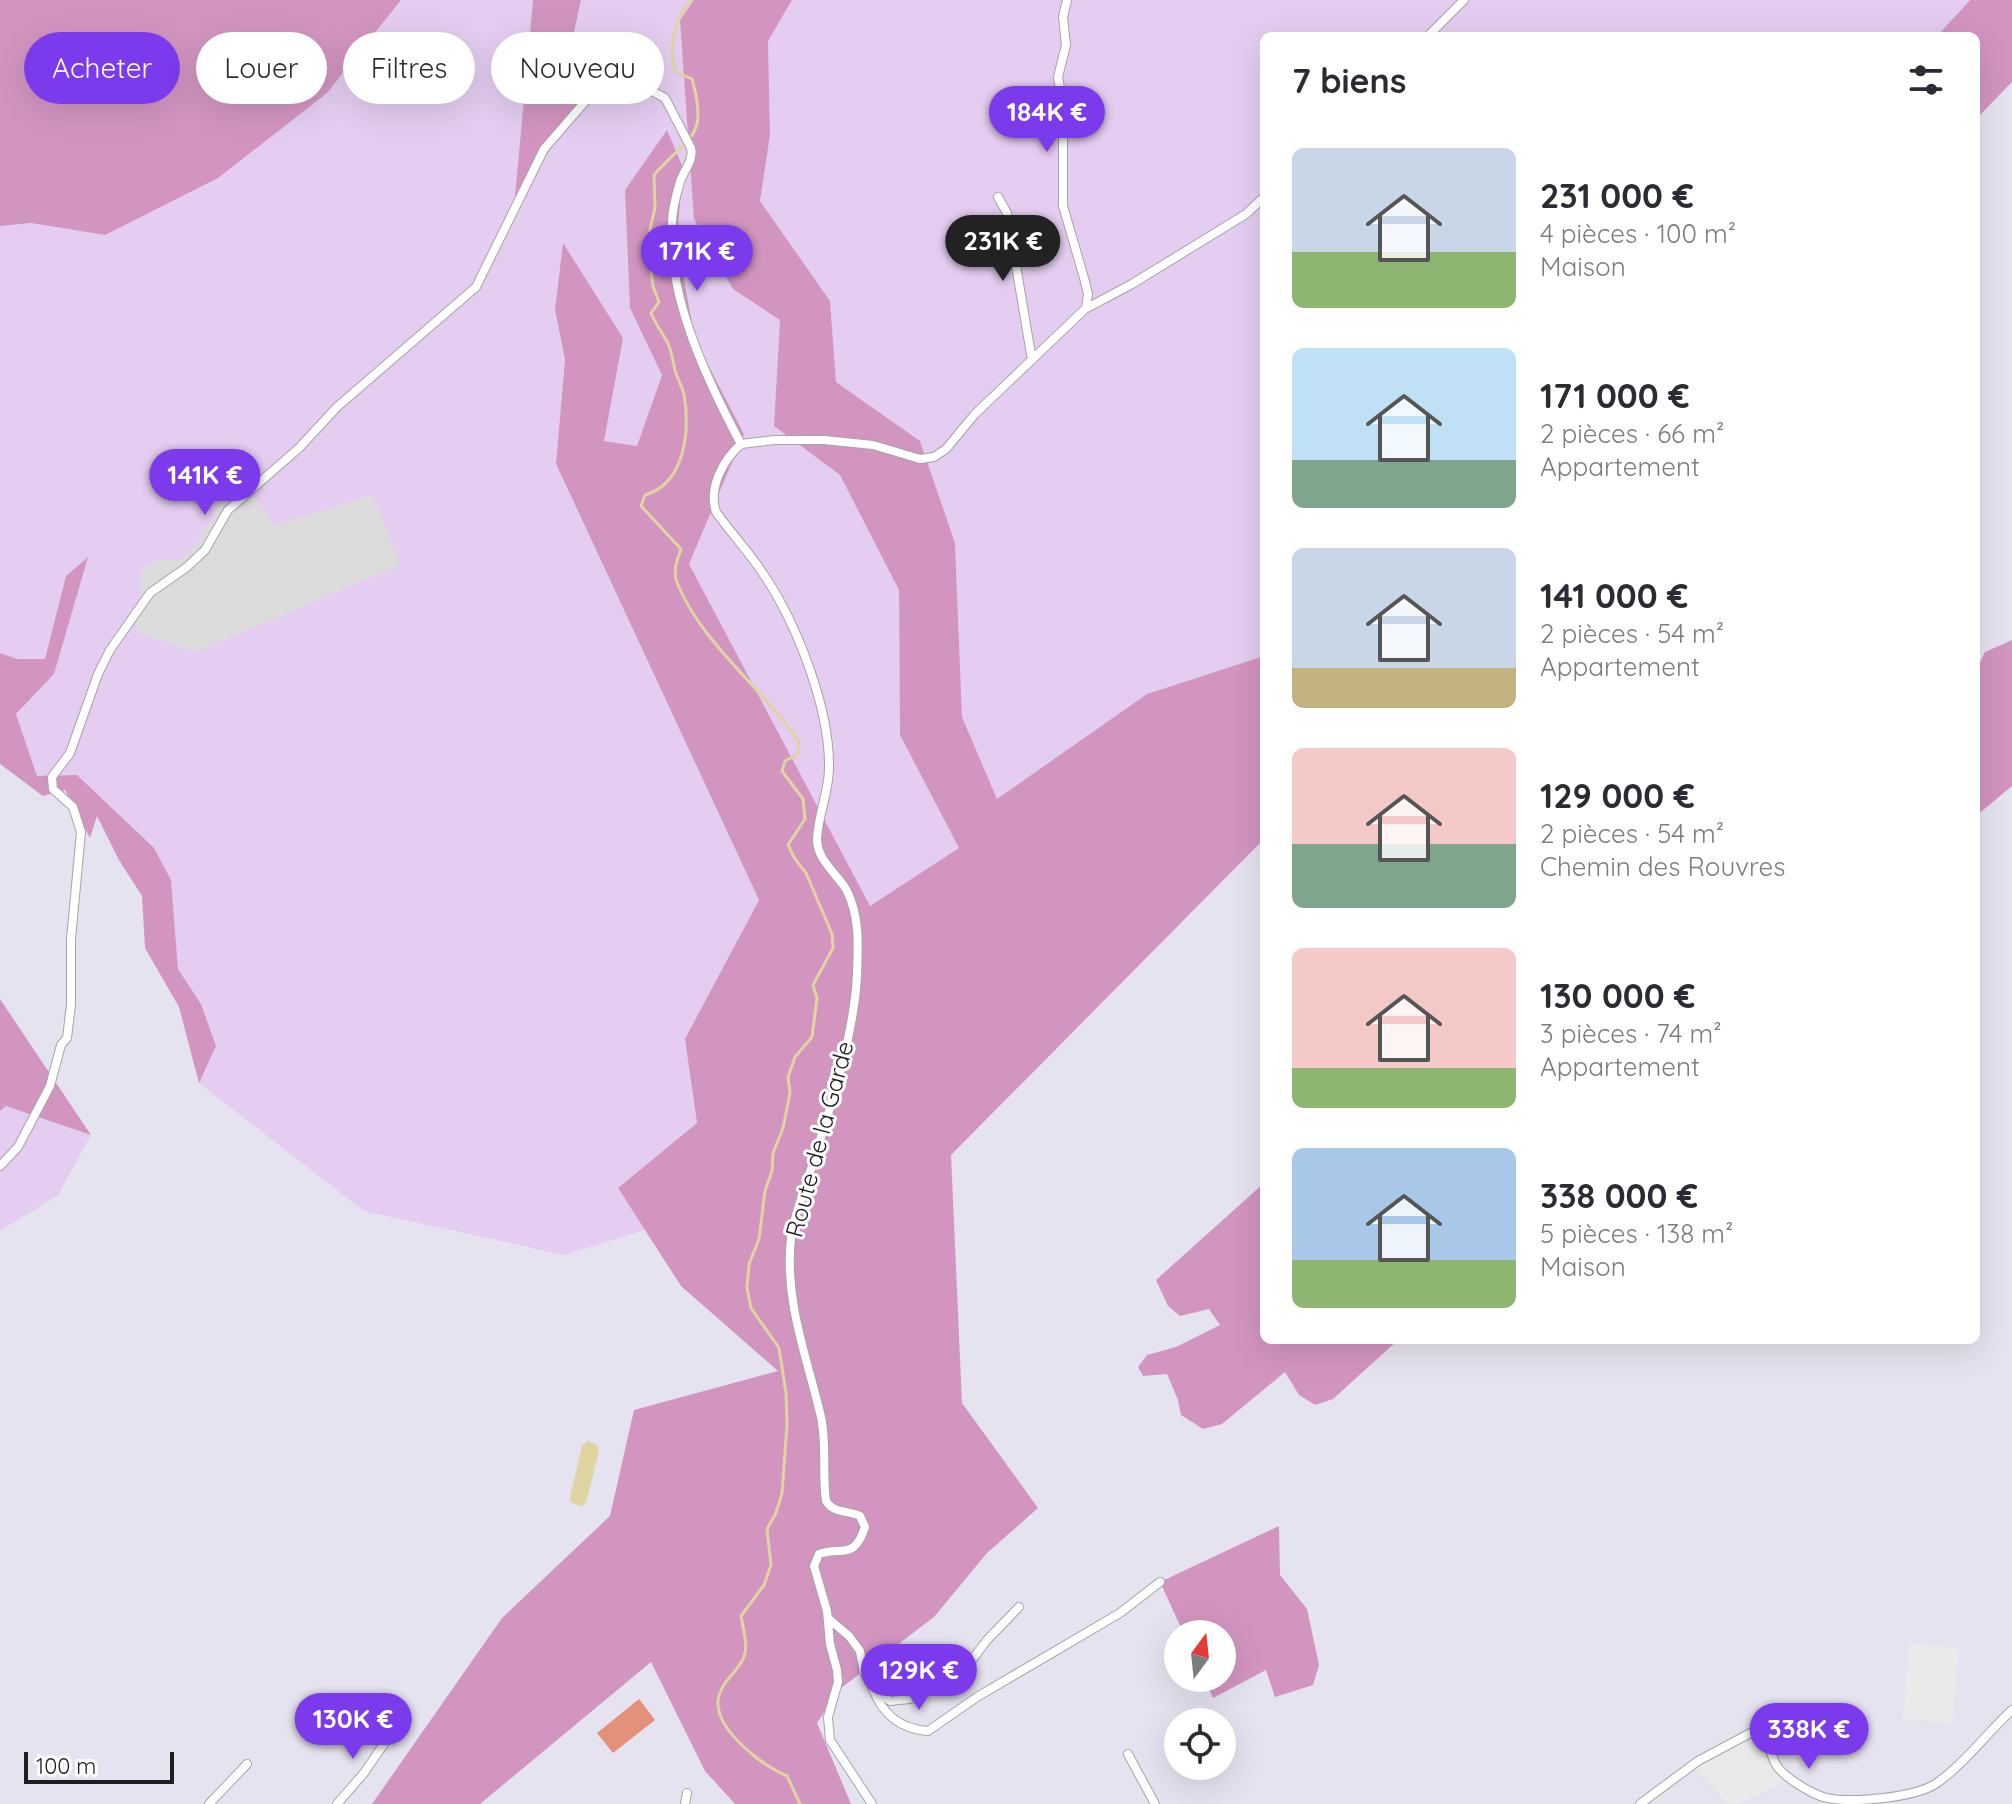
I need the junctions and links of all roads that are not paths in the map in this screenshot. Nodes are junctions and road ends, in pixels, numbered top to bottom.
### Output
1 (1067, 0) edge
2 (1464, 0) edge
3 (1432, 32) edge
4 (998, 197) dead end
5 (1260, 201) edge
6 (1086, 308) junction
7 (1032, 360) junction
8 (741, 444) junction
9 (0, 1166) edge
10 (1160, 1582) dead end
11 (1019, 1607) dead end
12 (829, 1619) junction
13 (873, 1689) junction
14 (2012, 1710) edge
15 (390, 1735) dead end
16 (1128, 1754) dead end
17 (247, 1764) dead end
18 (687, 1793) dead end
19 (209, 1804) edge
20 (337, 1804) edge
21 (685, 1804) edge
22 (872, 1804) edge
23 (1155, 1804) edge
24 (1640, 1804) edge

1 - 6 street
2 - 3 street
4 - 7 street
5 - 6 street
6 - 7 street
7 - 8 street
8 - 9 street
8 - 12 street, Route de la Garde
10 - 13 street
11 - 13 street
12 - 13 street
12 - 22 street, Route de la Garde
14 - 24 street
15 - 20 street
16 - 23 street
17 - 19 street
18 - 21 street

